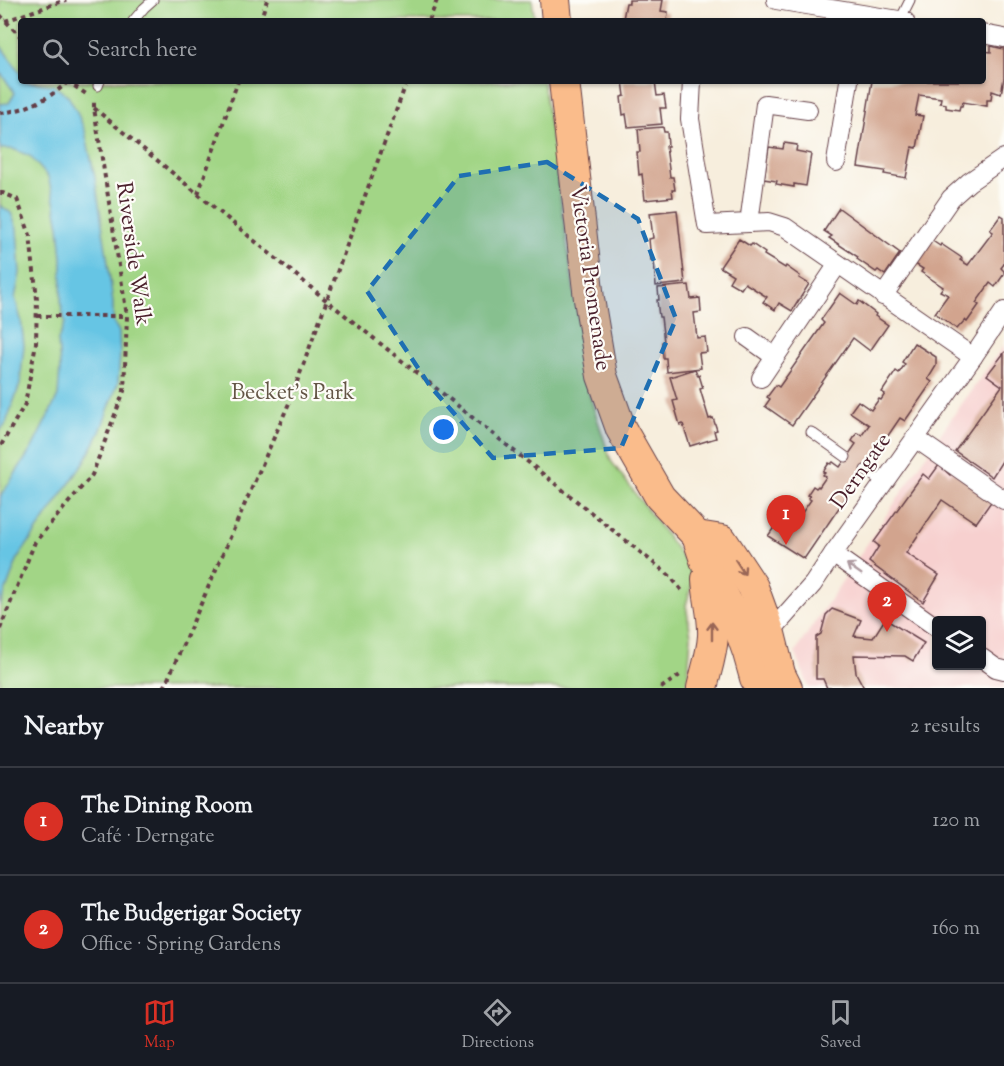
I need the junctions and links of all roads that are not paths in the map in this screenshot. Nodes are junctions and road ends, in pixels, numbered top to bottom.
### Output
1 (153, 0) edge
2 (555, 0) edge
3 (776, 0) edge
4 (909, 0) edge
5 (136, 18) edge
6 (557, 18) edge
7 (880, 18) edge
8 (894, 18) edge
9 (986, 35) edge
10 (1004, 38) edge
11 (564, 84) edge
12 (692, 84) edge
13 (849, 84) edge
14 (808, 110) dead end
15 (1004, 158) edge
16 (836, 162) dead end
17 (749, 223) junction
18 (838, 264) junction
19 (883, 296) junction
20 (1004, 311) edge
21 (747, 337) dead end
22 (775, 357) junction
23 (973, 357) junction
24 (761, 378) dead end
25 (811, 432) dead end
26 (915, 438) junction
27 (846, 457) dead end
28 (865, 470) dead end
29 (883, 483) junction
30 (1004, 500) edge
31 (701, 548) junction
32 (833, 555) junction
33 (932, 624) edge
34 (759, 643) junction
35 (986, 661) edge
36 (1004, 670) edge
37 (702, 688) edge
38 (714, 688) edge
39 (761, 688) edge
40 (787, 688) edge

1 - 5 lane
2 - 6 main road
3 - 7 street
4 - 8 lane
9 - 10 street
11 - 31 main road, Victoria Promenade
12 - 17 street
13 - 16 street
14 - 17 street
15 - 19 street
17 - 18 street
18 - 19 street
18 - 22 street
19 - 23 street
20 - 23 street, Derngate
21 - 22 street
22 - 24 street
23 - 26 street, Derngate
25 - 27 lane
26 - 29 street, Derngate
26 - 30 street
28 - 29 lane
29 - 32 street, Derngate
31 - 34 main road
37 -> 31 main road
33 -> 32 street
32 - 34 street, Derngate
34 - 38 main road
34 - 39 main road
34 - 40 main road
35 - 36 street

